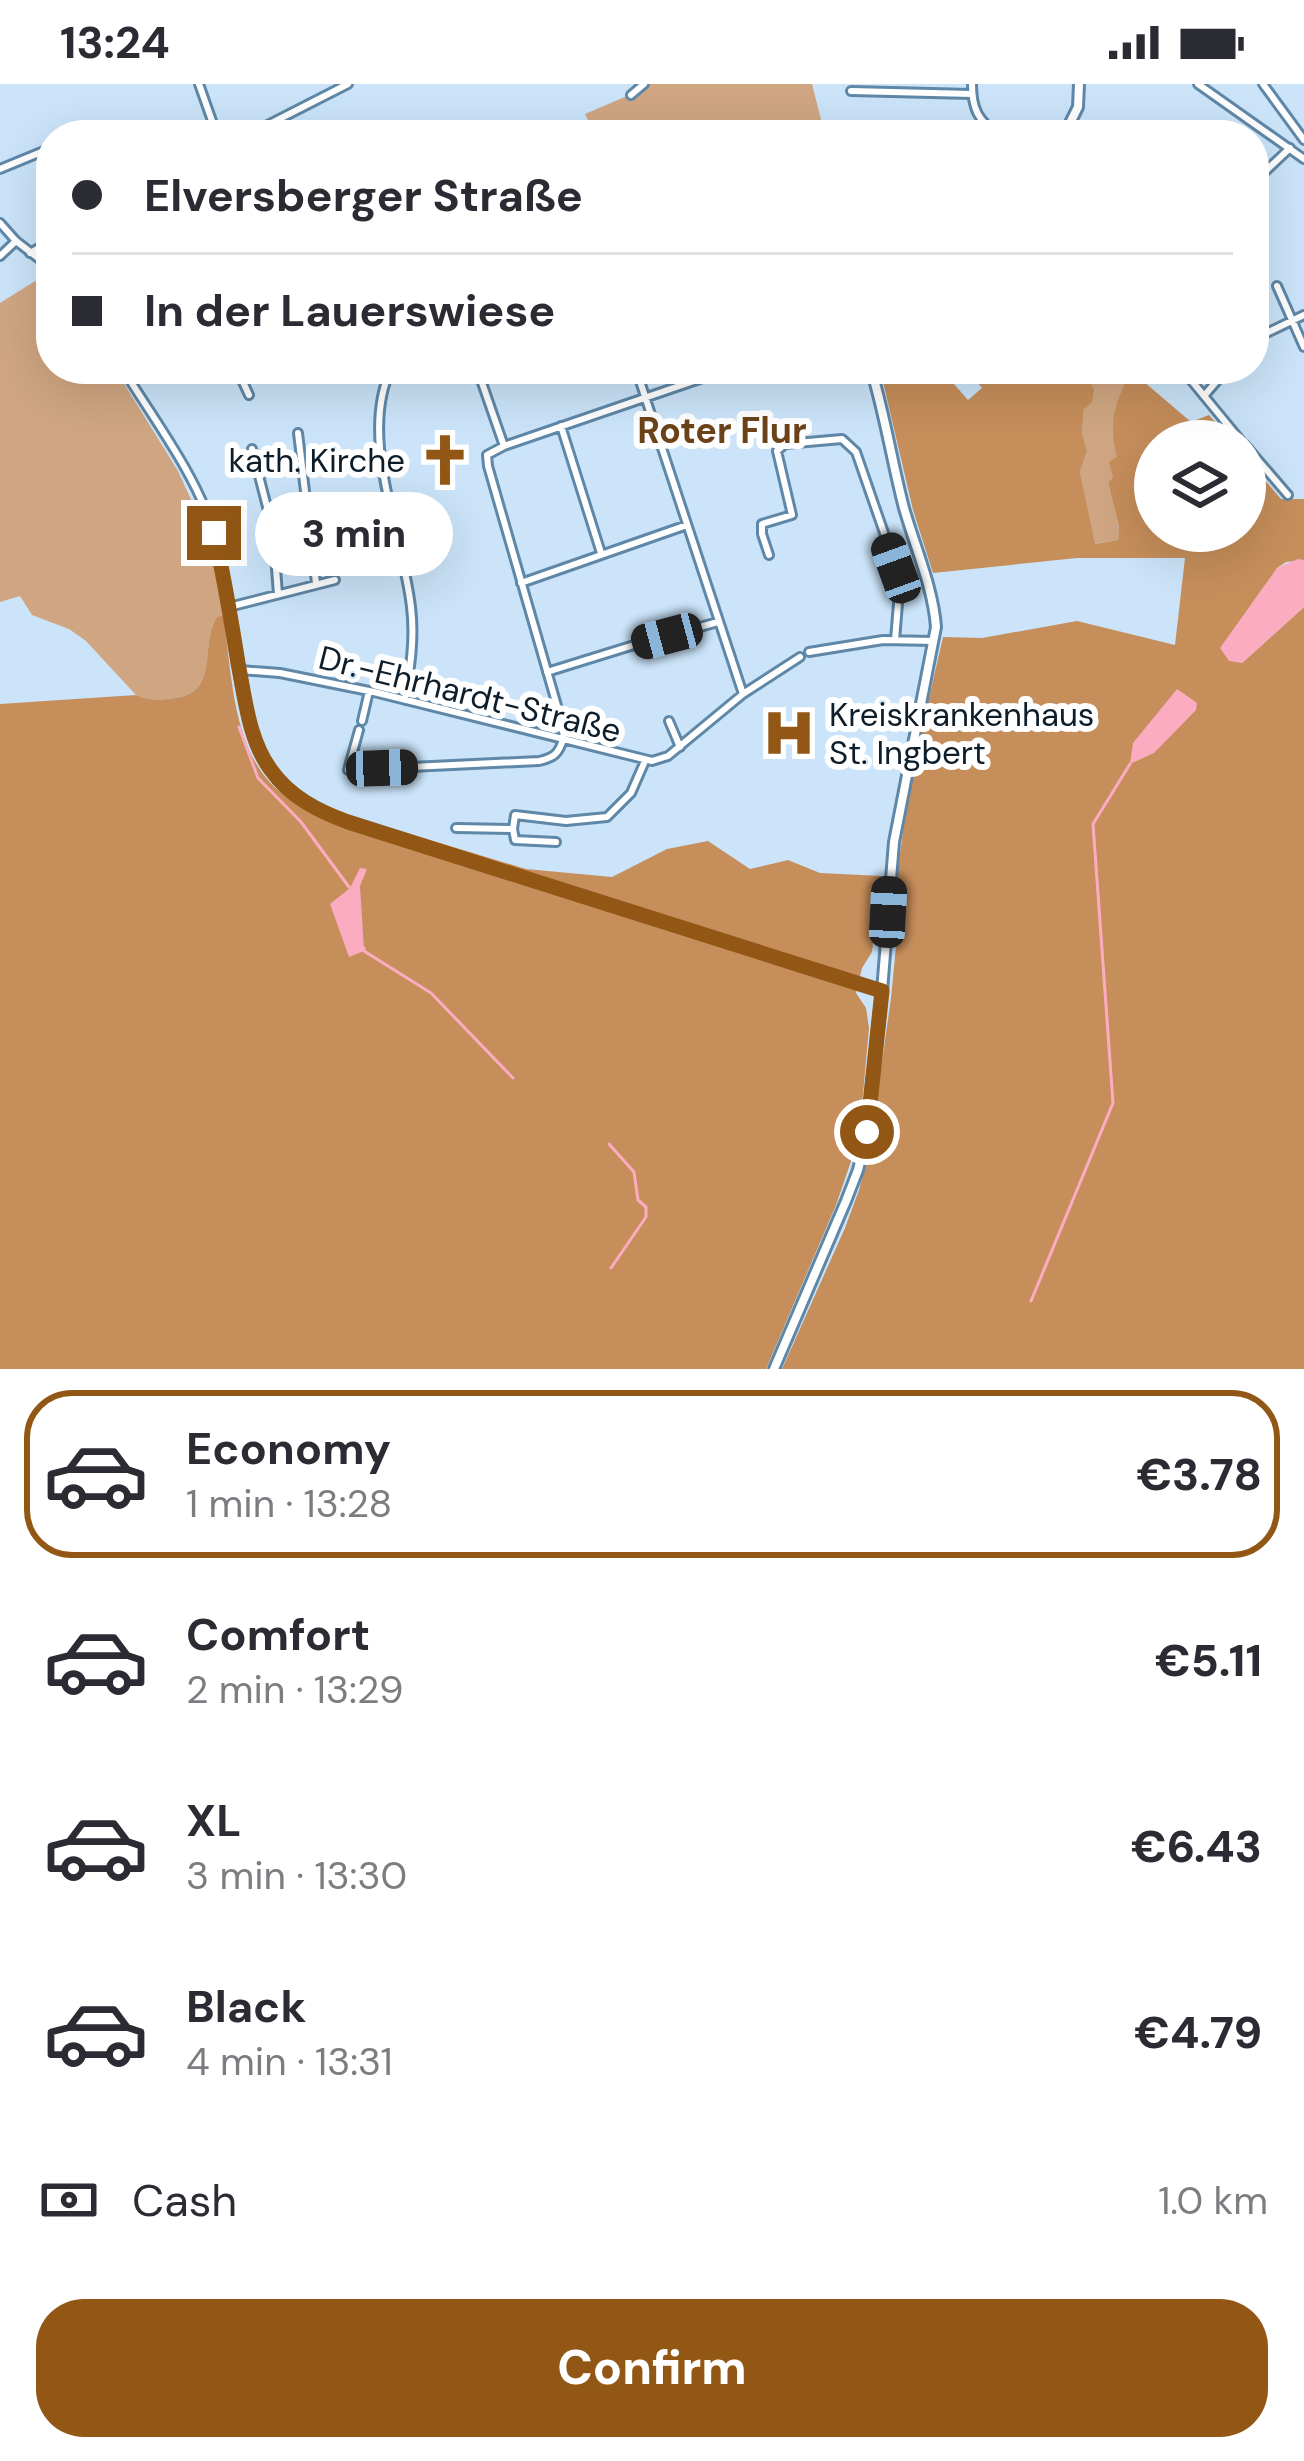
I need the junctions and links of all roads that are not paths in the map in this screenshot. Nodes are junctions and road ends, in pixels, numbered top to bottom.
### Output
1 (200, 84) edge
2 (348, 84) edge
3 (644, 84) edge
4 (972, 84) edge
5 (1079, 84) edge
6 (1198, 84) edge
7 (1264, 84) edge
8 (887, 87) edge
9 (943, 88) edge
10 (851, 91) dead end
11 (972, 94) junction
12 (631, 95) dead end
13 (213, 120) edge
14 (277, 120) edge
15 (982, 120) edge
16 (1072, 120) edge
17 (1250, 120) edge
18 (1269, 133) edge
19 (1304, 140) edge
20 (1290, 148) junction
21 (36, 154) edge
22 (1304, 159) edge
23 (1269, 168) edge
24 (0, 170) edge
25 (0, 223) edge
26 (16, 242) junction
27 (36, 250) edge
28 (30, 253) junction
29 (0, 256) edge
30 (36, 257) edge
31 (1277, 286) dead end
32 (1304, 315) edge
33 (1292, 321) junction
34 (1269, 332) edge
35 (1304, 347) edge
36 (132, 384) edge
37 (244, 384) edge
38 (386, 384) edge
39 (482, 384) edge
40 (641, 384) edge
41 (684, 384) edge
42 (876, 384) edge
43 (1194, 384) edge
44 (1214, 384) edge
45 (249, 395) dead end
46 (1204, 396) junction
47 (645, 397) junction
48 (1224, 420) edge
49 (561, 426) junction
50 (298, 433) dead end
51 (504, 446) junction
52 (252, 449) dead end
53 (1266, 470) edge
54 (1288, 495) dead end
55 (687, 525) junction
56 (601, 554) junction
57 (769, 555) dead end
58 (335, 580) dead end
59 (521, 583) junction
60 (316, 584) junction
61 (278, 593) junction
62 (229, 608) junction
63 (718, 622) junction
64 (895, 640) junction
65 (934, 640) junction
66 (809, 652) dead end
67 (800, 657) dead end
68 (240, 670) junction
69 (547, 672) junction
70 (369, 692) junction
71 (743, 694) junction
72 (405, 700) junction
73 (669, 721) dead end
74 (563, 740) junction
75 (680, 747) junction
76 (645, 761) junction
77 (456, 827) dead end
78 (513, 829) junction
79 (556, 842) dead end
80 (882, 991) junction
81 (774, 1369) edge

1 - 13 street
2 - 14 street
3 - 12 street
4 - 11 street
5 - 16 main road
6 - 17 street
7 - 19 street
8 - 9 street
8 - 10 street
9 - 11 street
11 - 15 street
18 - 20 street
20 - 22 street
20 - 23 street
21 - 24 street
25 - 26 street
26 - 28 street
26 - 29 street
27 - 28 street
28 - 30 street
31 - 33 street
32 - 33 street
33 - 34 street
33 - 35 street
36 - 62 street
37 - 45 street
38 - 72 street
39 - 51 street
40 - 47 street
41 - 47 street
42 - 65 main road
43 - 46 street
44 - 46 street
46 - 48 street
47 - 49 street
47 - 55 street
49 - 51 street
49 - 56 street
50 - 60 street
51 - 59 street
52 - 61 street
53 - 54 street
55 - 56 street
55 - 63 street
56 - 59 street
57 - 64 street
58 - 60 street
59 - 69 street
60 - 61 street
61 - 62 street
62 - 68 street
63 - 69 street
63 - 71 street
64 - 65 street
64 - 66 street
65 - 80 main road
67 - 71 street, Dr.-Ehrhardt-Straße
68 - 70 street, Dr.-Ehrhardt-Straße
68 - 80 street
69 - 74 street
70 - 72 street, Dr.-Ehrhardt-Straße
70 - 74 street
71 - 75 street, Dr.-Ehrhardt-Straße
72 - 74 street, Dr.-Ehrhardt-Straße
73 - 75 street
74 - 76 street, Dr.-Ehrhardt-Straße
75 - 76 street, Dr.-Ehrhardt-Straße
76 - 78 street
77 - 78 street
78 - 79 street
80 - 81 main road

